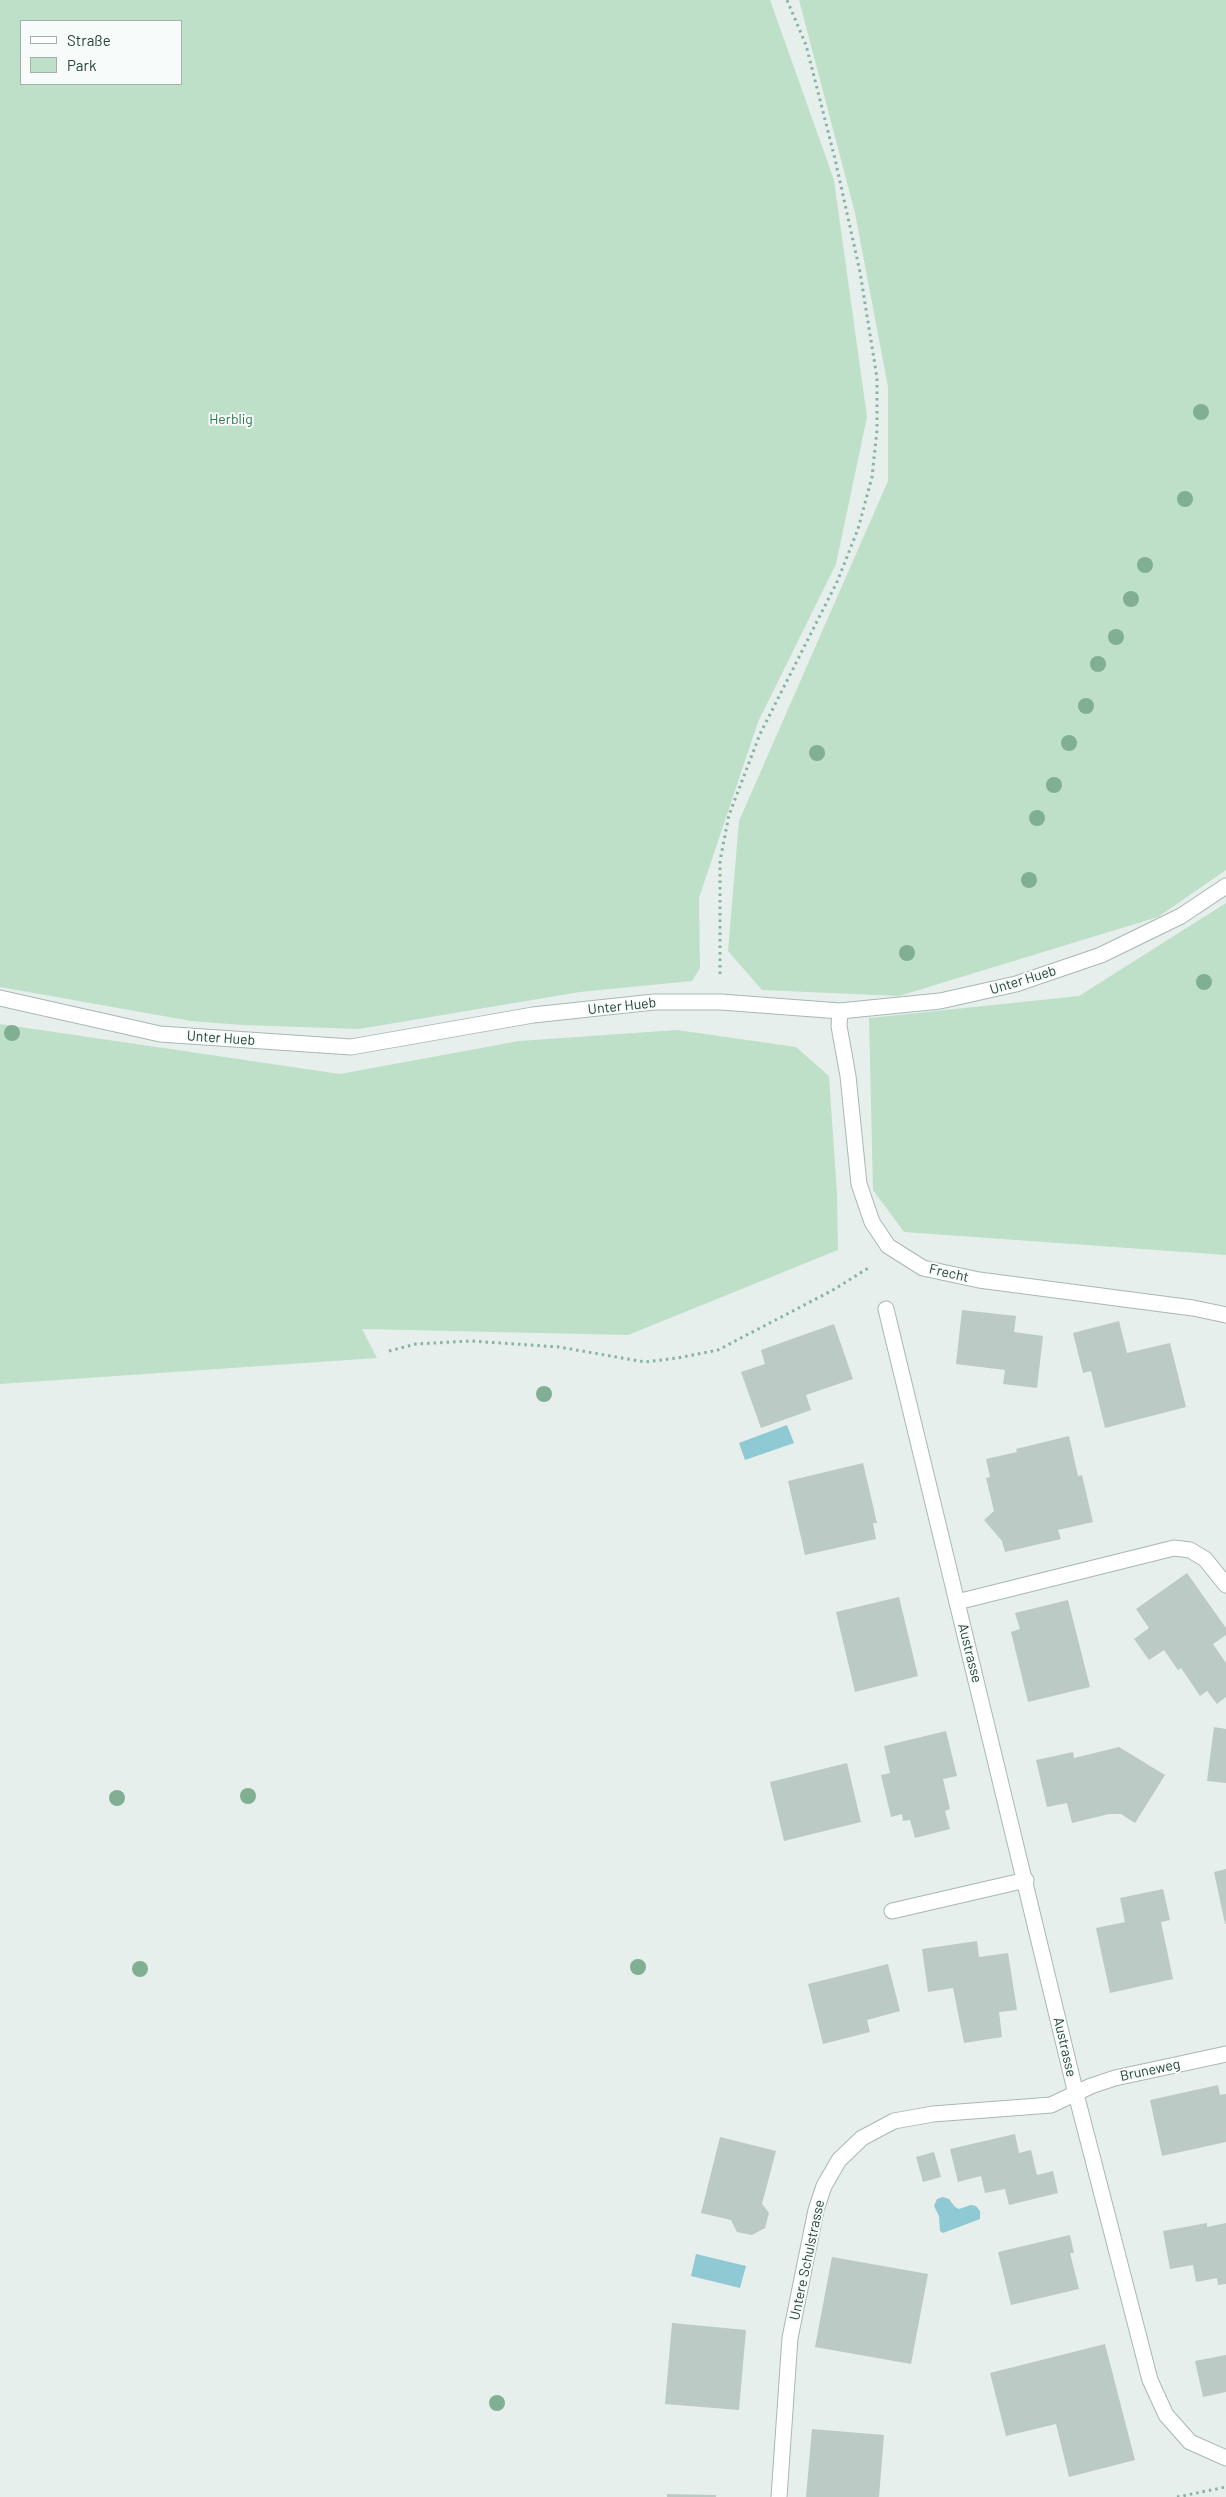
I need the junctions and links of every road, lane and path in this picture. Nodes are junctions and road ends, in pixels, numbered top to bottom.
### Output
1 (787, 0) edge
2 (1226, 886) edge
3 (0, 998) edge
4 (721, 1002) junction
5 (840, 1011) junction
6 (888, 1246) junction
7 (886, 1309) dead end
8 (1226, 1315) edge
9 (389, 1350) dead end
10 (1226, 1585) edge
11 (957, 1602) junction
12 (1026, 1880) junction
13 (892, 1911) dead end
14 (1226, 2054) edge
15 (1076, 2094) junction
16 (1226, 2458) edge
17 (1226, 2488) edge
18 (779, 2497) edge
19 (1177, 2497) edge

1 - 4 path
2 - 5 street, Unter Hueb
3 - 4 street, Unter Hueb
4 - 5 street, Unter Hueb
5 - 6 street, Frecht
6 - 8 street, Frecht
6 - 9 path
7 - 11 street, Austrasse
10 - 11 street
11 - 12 street, Austrasse
12 - 13 street
12 - 15 street, Austrasse
14 - 15 street, Bruneweg
15 - 16 street, Austrasse
15 - 18 street, Untere Schulstrasse
17 - 19 path

